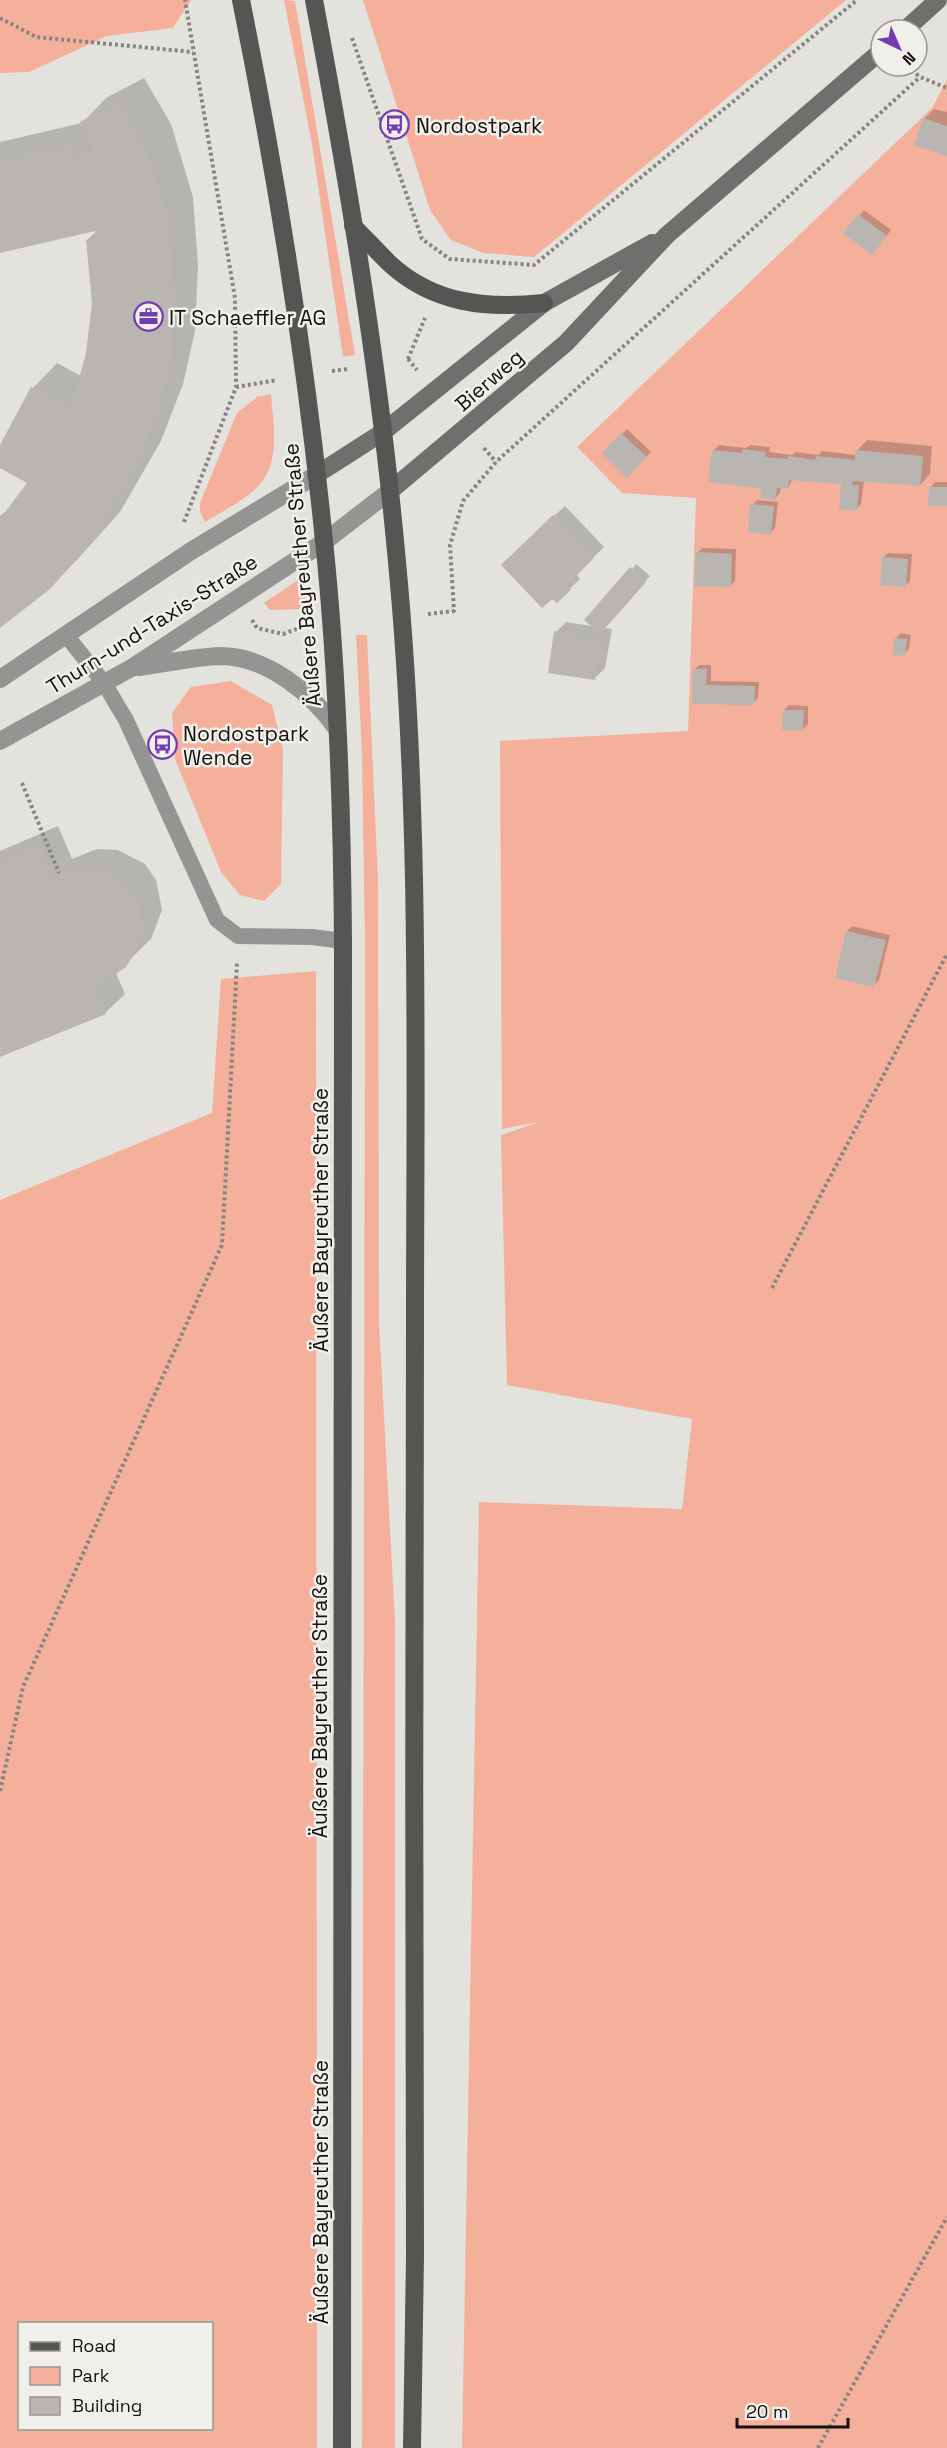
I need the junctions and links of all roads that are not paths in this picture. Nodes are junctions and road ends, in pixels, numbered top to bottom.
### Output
1 (241, 0) edge
2 (314, 0) edge
3 (938, 0) edge
4 (918, 18) edge
5 (869, 61) edge
6 (353, 226) junction
7 (667, 235) junction
8 (544, 303) junction
9 (383, 432) junction
10 (316, 475) junction
11 (390, 491) junction
12 (324, 542) junction
13 (66, 635) junction
14 (133, 667) junction
15 (0, 679) edge
16 (104, 683) junction
17 (337, 729) junction
18 (0, 741) edge
19 (343, 941) junction
20 (342, 2448) edge
21 (412, 2448) edge

1 - 10 main road, Äußere Bayreuther Straße
2 - 6 main road
3 - 4 main road
5 - 7 main road, Bierweg
6 - 8 main road
6 - 9 main road
7 - 8 main road, Bierweg
7 - 11 main road, Bierweg
8 - 9 main road, Bierweg
9 - 10 main road, Bierweg
9 - 11 main road
10 - 12 main road, Äußere Bayreuther Straße
10 - 13 street, Thurn-und-Taxis-Straße
11 - 12 street, Bierweg
11 - 21 main road
12 - 14 street, Thurn-und-Taxis-Straße
12 - 17 main road, Äußere Bayreuther Straße
13 - 15 street, Thurn-und-Taxis-Straße
13 - 16 lane
14 - 16 street, Thurn-und-Taxis-Straße
14 - 17 street
16 - 18 street, Thurn-und-Taxis-Straße
16 - 19 lane
17 - 19 main road, Äußere Bayreuther Straße
19 - 20 main road, Äußere Bayreuther Straße

